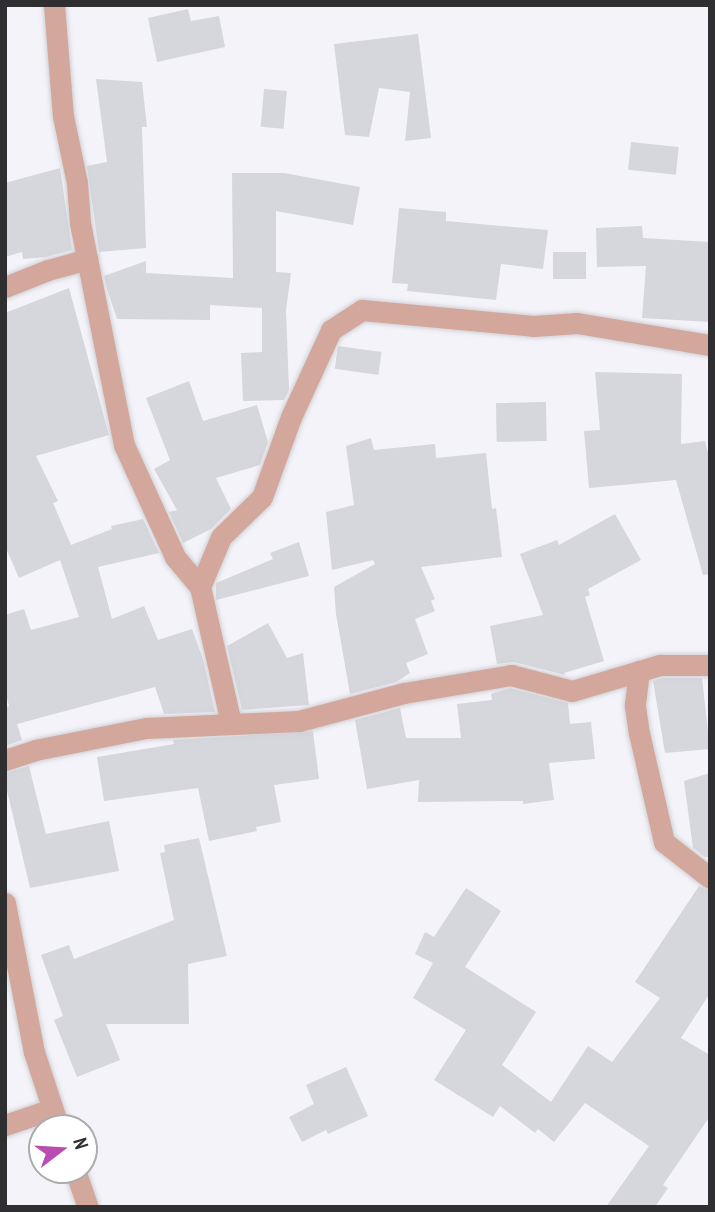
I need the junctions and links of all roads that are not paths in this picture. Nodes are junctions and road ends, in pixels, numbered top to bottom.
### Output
1 (54, 5) edge
2 (88, 259) junction
3 (5, 287) edge
4 (710, 345) edge
5 (201, 587) junction
6 (710, 665) edge
7 (639, 671) junction
8 (230, 723) junction
9 (5, 760) edge
10 (710, 878) edge
11 (5, 904) edge
12 (55, 1114) edge
13 (28, 1122) edge
14 (5, 1125) edge
15 (80, 1184) edge
16 (88, 1207) edge

1 - 2 street
2 - 3 street
2 - 5 street
4 - 5 street
5 - 8 street
6 - 7 street
7 - 8 street
7 - 10 street
8 - 9 street
11 - 12 street
13 - 14 street
15 - 16 street

